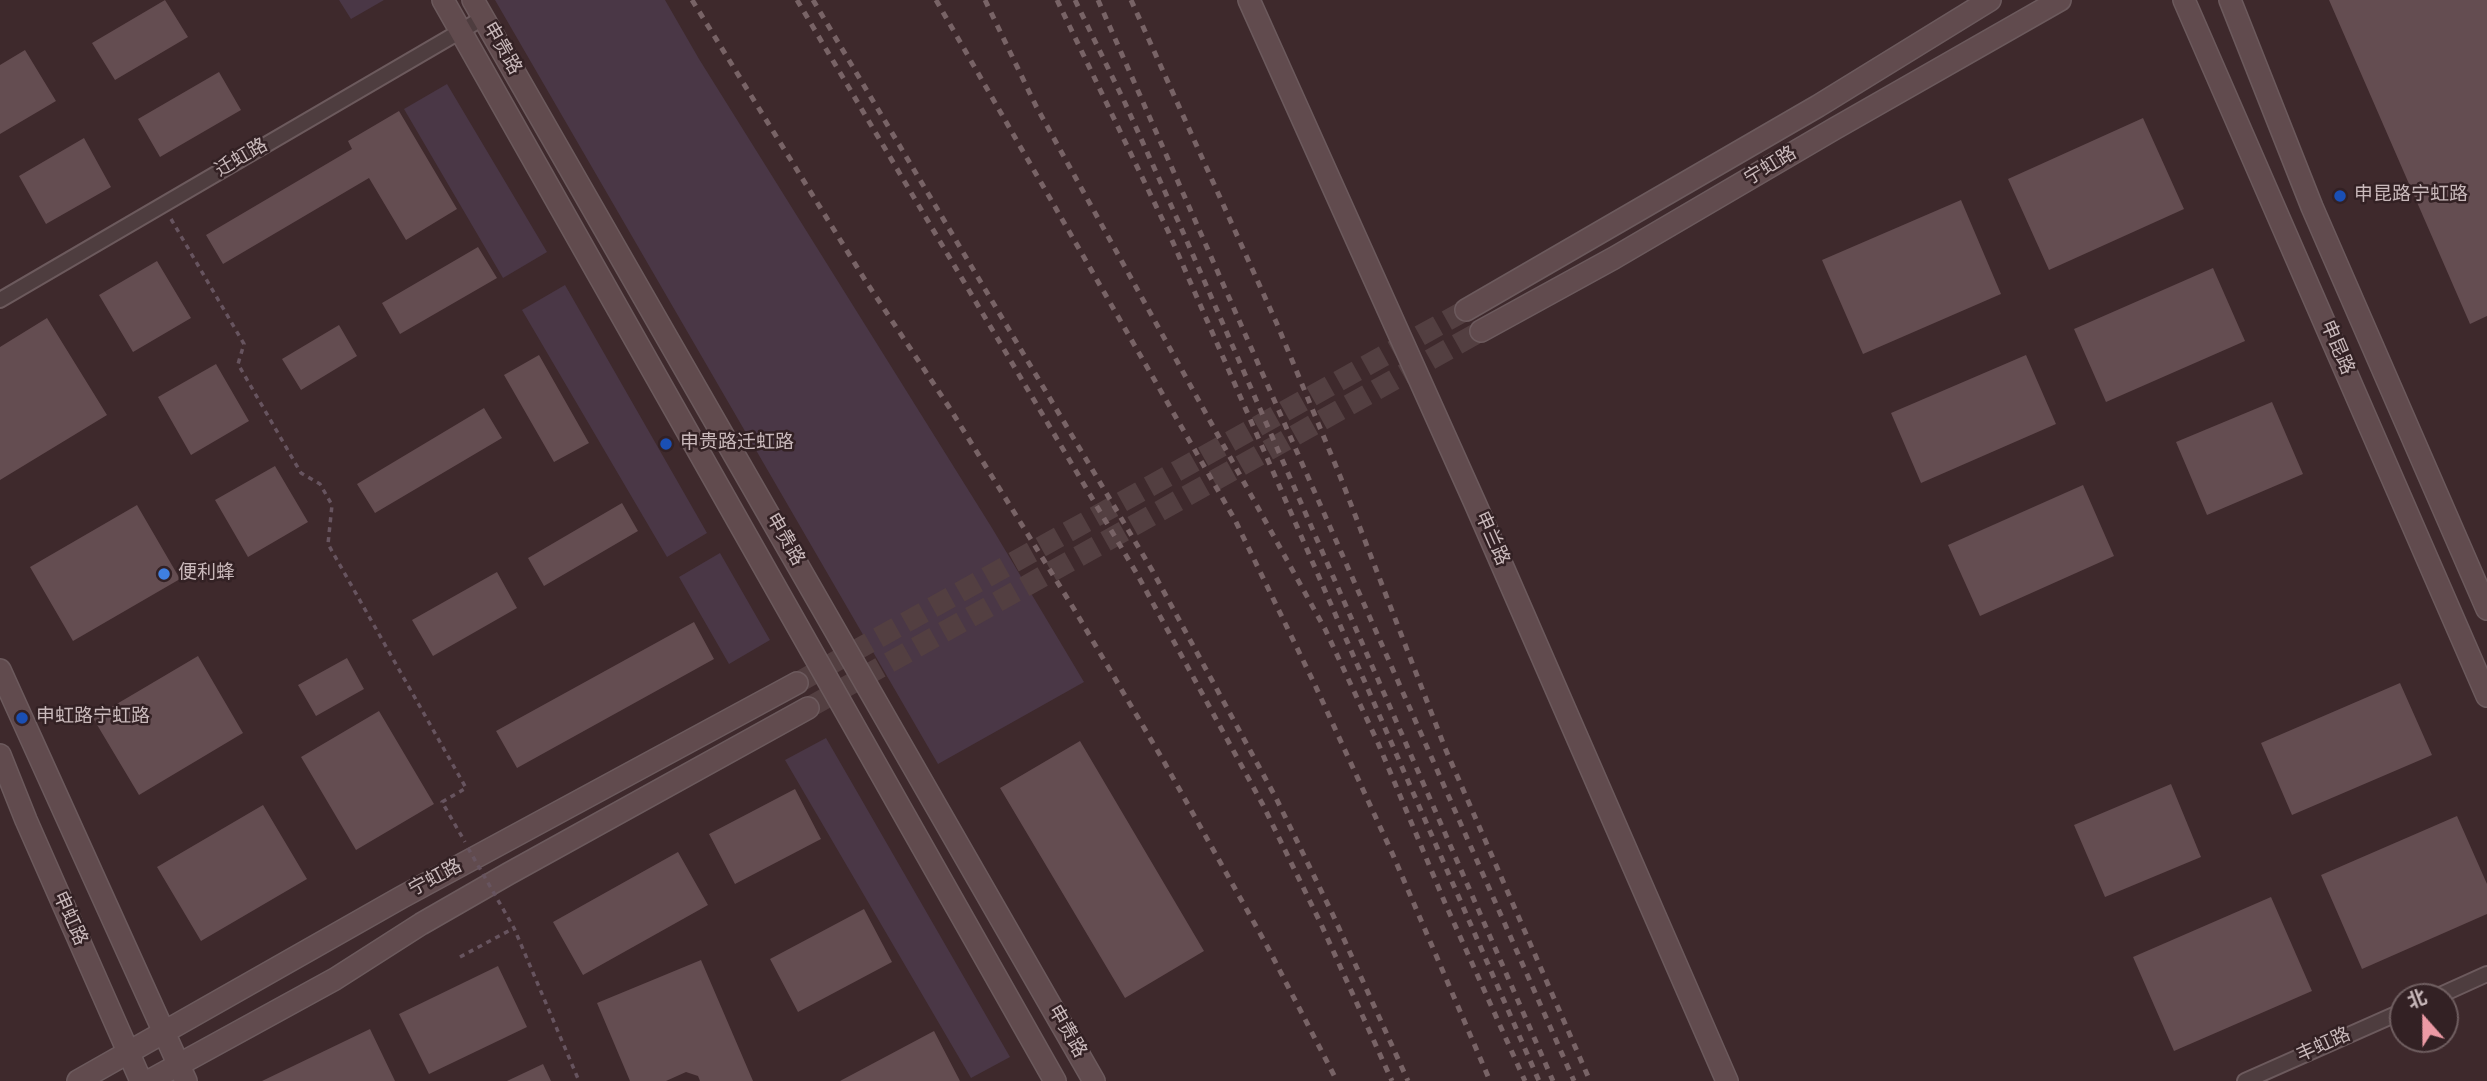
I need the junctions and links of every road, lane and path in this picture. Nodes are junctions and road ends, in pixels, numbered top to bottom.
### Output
1 (443, 0) edge
2 (1249, 0) edge
3 (1990, 0) edge
4 (2060, 0) edge
5 (2184, 0) edge
6 (2230, 0) edge
7 (478, 9) edge
8 (461, 31) junction
9 (163, 205) junction
10 (0, 300) edge
11 (1466, 310) tunnel mouth
12 (1481, 331) tunnel mouth
13 (2487, 609) edge
14 (0, 670) edge
15 (797, 683) tunnel mouth
16 (2487, 695) edge
17 (808, 708) tunnel mouth
18 (0, 755) edge
19 (514, 928) junction
20 (460, 957) dead end
21 (2487, 974) edge
22 (2459, 986) edge
23 (2389, 1017) edge
24 (164, 1032) junction
25 (128, 1052) junction
26 (182, 1073) edge
27 (78, 1081) edge
28 (141, 1081) edge
29 (149, 1081) edge
30 (579, 1081) edge
31 (1055, 1081) edge
32 (1094, 1081) edge
33 (1727, 1081) edge
34 (2245, 1081) edge

1 - 8 main road, 申贵路
2 - 33 main road, 申兰路
3 - 11 main road, 宁虹路
4 - 12 main road, 宁虹路
5 - 16 main road, 申昆路
6 - 13 main road, 申昆路
7 - 8 street, 迁虹路
7 - 32 main road, 申贵路
8 - 9 street, 迁虹路
8 - 31 main road, 申贵路
9 - 10 street, 迁虹路
9 - 19 path, bridge
14 - 24 main road
15 - 24 main road, 宁虹路
17 - 26 main road, 宁虹路
18 - 25 main road, 申虹路
19 - 20 path
19 - 30 path, bridge
21 - 22 street
23 - 34 street, 丰虹路
24 - 25 main road, 宁虹路
24 - 26 main road
25 - 27 main road, 宁虹路
25 - 28 main road, 申虹路
26 - 29 main road, 宁虹路

